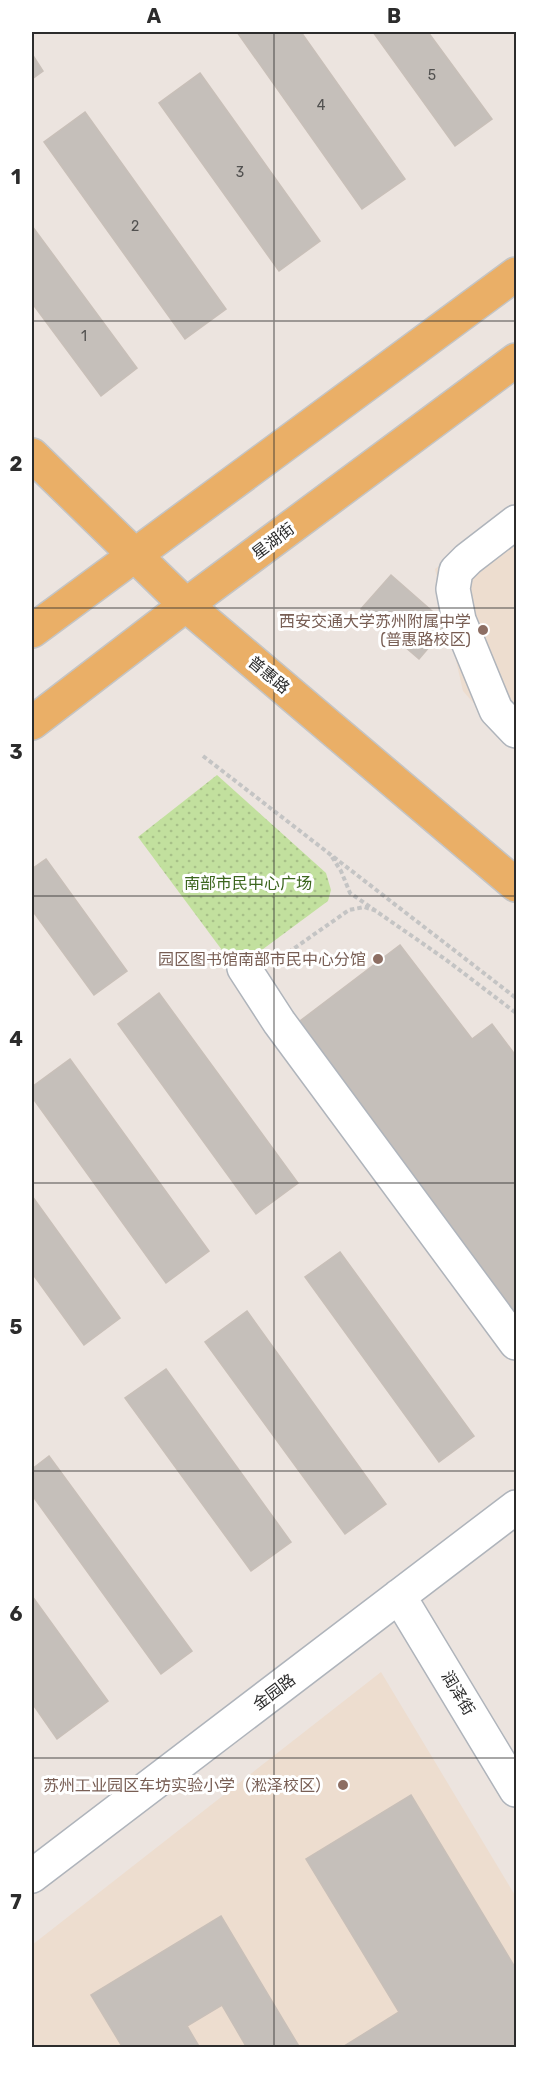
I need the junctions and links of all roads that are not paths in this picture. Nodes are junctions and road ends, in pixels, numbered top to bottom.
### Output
1 (516, 274) edge
2 (516, 360) edge
3 (32, 455) edge
4 (516, 522) edge
5 (134, 555) junction
6 (186, 605) junction
7 (32, 631) edge
8 (32, 723) edge
9 (516, 731) edge
10 (516, 885) edge
11 (244, 968) dead end
12 (516, 1343) edge
13 (516, 1507) edge
14 (399, 1596) junction
15 (516, 1790) edge
16 (32, 1876) edge

1 - 5 main road
2 - 6 main road, 星湖街
3 - 5 main road, 普惠路
4 - 9 street
5 - 6 main road, 普惠路
5 - 7 main road
6 - 8 main road, 星湖街
6 - 10 main road, 普惠路
11 - 12 street
13 - 14 street, 金园路
14 - 15 street, 润泽街
14 - 16 street, 金园路

